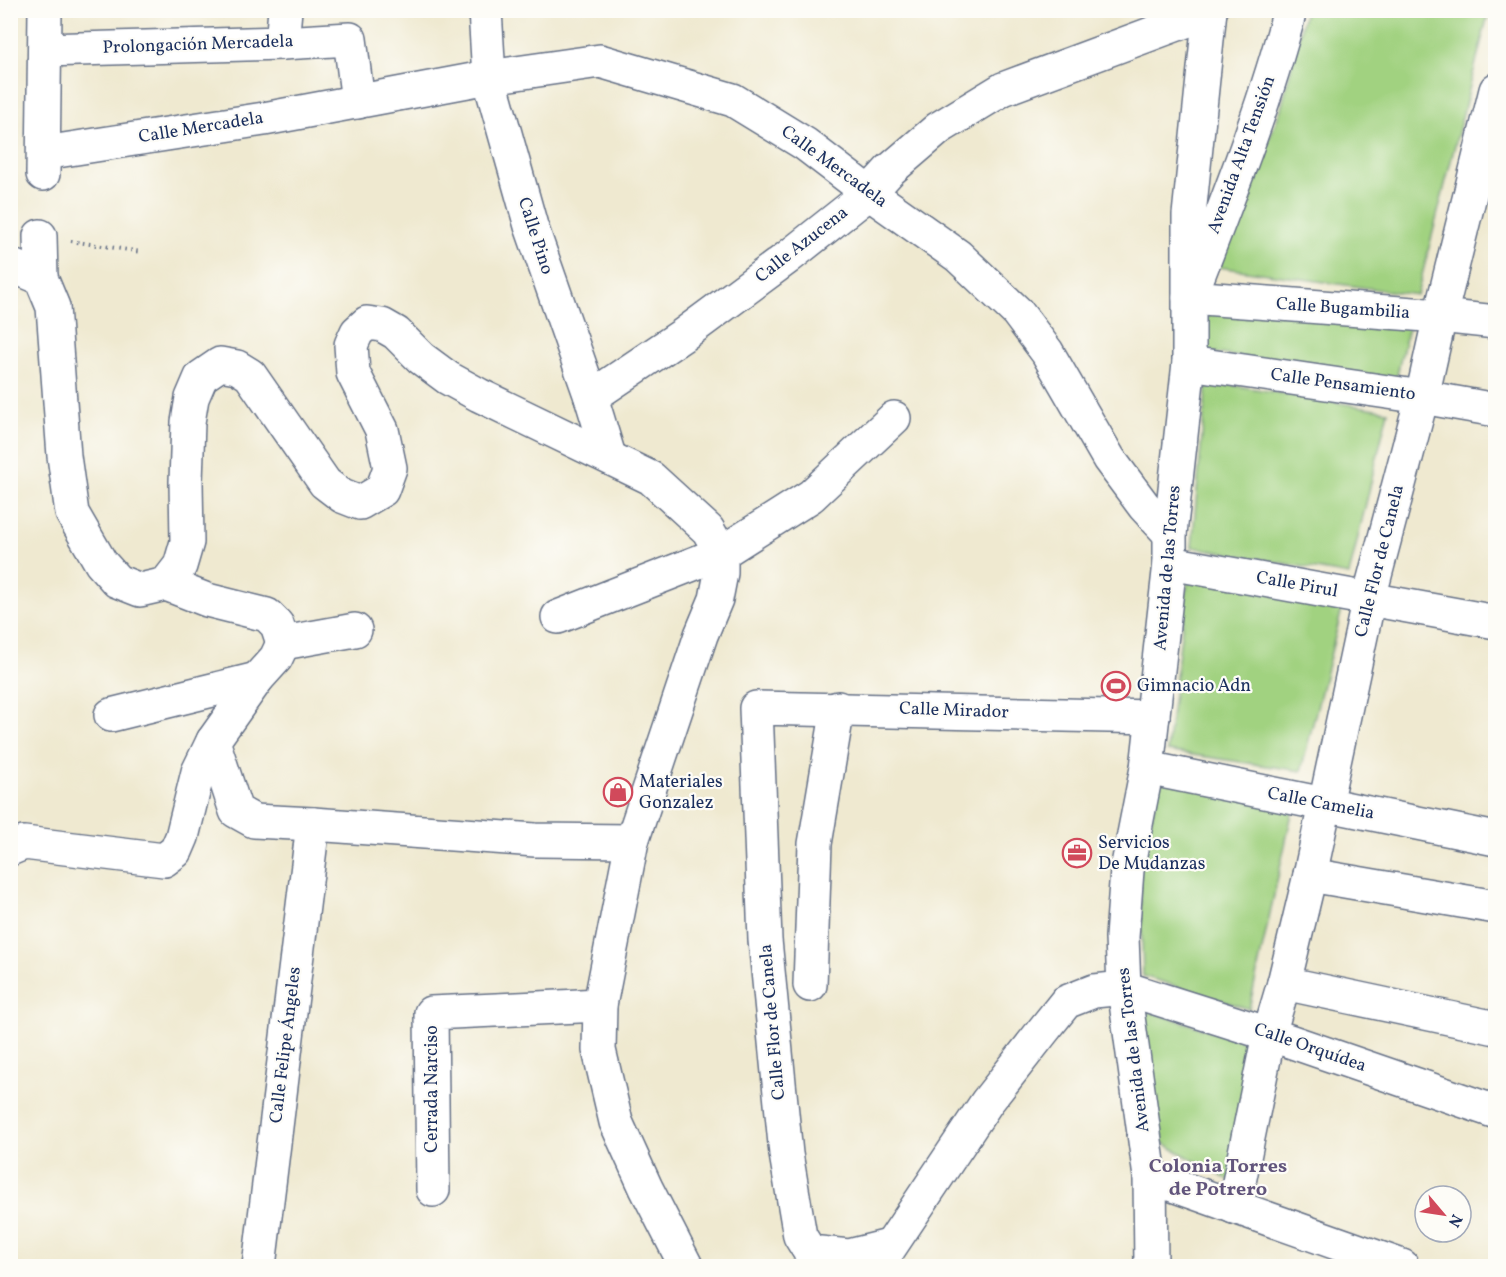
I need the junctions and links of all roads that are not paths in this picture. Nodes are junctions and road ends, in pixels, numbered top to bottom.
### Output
1 (45, 10) edge
2 (285, 10) edge
3 (485, 10) edge
4 (1290, 10) edge
5 (1210, 11) edge
6 (282, 43) junction
7 (45, 50) junction
8 (489, 77) junction
9 (1496, 90) edge
10 (358, 102) junction
11 (869, 193) junction
12 (40, 236) road end
13 (10, 265) edge
14 (41, 278) junction
15 (1189, 297) junction
16 (1440, 316) junction
17 (1496, 322) edge
18 (1189, 363) junction
19 (591, 397) junction
20 (1422, 397) junction
21 (1496, 410) edge
22 (894, 418) dead end
23 (609, 456) junction
24 (1170, 549) junction
25 (721, 553) junction
26 (166, 584) junction
27 (1369, 598) junction
28 (558, 618) dead end
29 (1496, 622) edge
30 (355, 630) dead end
31 (283, 643) junction
32 (257, 679) junction
33 (756, 708) joint
34 (838, 708) junction
35 (111, 714) dead end
36 (1153, 717) junction
37 (213, 741) junction
38 (1147, 768) junction
39 (1325, 806) junction
40 (313, 824) junction
41 (1496, 839) edge
42 (632, 841) junction
43 (17, 846) edge
44 (1310, 874) junction
45 (1496, 907) edge
46 (1284, 983) junction
47 (810, 985) dead end
48 (1124, 988) junction
49 (600, 1005) junction
50 (1496, 1028) edge
51 (1269, 1034) junction
52 (1496, 1112) edge
53 (1150, 1178) junction
54 (433, 1190) dead end
55 (1234, 1207) junction
56 (883, 1256) edge
57 (259, 1266) edge
58 (686, 1266) edge
59 (1151, 1266) edge
60 (1401, 1266) edge

1 - 7 street
2 - 6 street
3 - 8 street, Calle Pino
4 - 15 street, Avenida Alta Tensión
5 - 11 street, Calle Azucena
5 - 15 street, Avenida de las Torres
6 - 7 street, Prolongación Mercadela
6 - 10 street, Prolongación Mercadela
7 - 10 street, Calle Mercadela
8 - 10 street, Calle Mercadela
8 - 11 street, Calle Mercadela
8 - 19 street, Calle Pino
9 - 16 street, Calle Flor de Canela
11 - 19 street, Calle Azucena
11 - 24 street, Calle Mercadela
12 - 14 street
13 - 14 street
14 - 26 street
15 - 16 street, Calle Bugambilia
15 - 18 street, Avenida de las Torres
16 - 17 street, Calle Bugambilia
16 - 20 street, Calle Flor de Canela
18 - 20 street, Calle Pensamiento
18 - 24 street, Avenida de las Torres
19 - 23 street, Calle Pino
20 - 21 street, Calle Pensamiento
20 - 27 street, Calle Flor de Canela
22 - 25 street
23 - 25 street
23 - 26 street
24 - 27 street, Calle Pirul
24 - 36 street, Avenida de las Torres
25 - 28 street
25 - 42 street
26 - 31 street
27 - 29 street, Calle Pirul
27 - 39 street, Calle Flor de Canela
30 - 31 street
31 - 32 street
32 - 35 street
32 - 37 street
33 - 34 street, Calle Mirador
33 - 56 street, Calle Flor de Canela
34 - 36 street, Calle Mirador
34 - 47 street
36 - 38 street, Avenida de las Torres
37 - 40 street
37 - 43 street
38 - 39 street, Calle Camelia
38 - 48 street, Avenida de las Torres
39 - 41 street, Calle Camelia
39 - 44 street, Calle Flor de Canela
40 - 42 street
40 - 57 street, Calle Felipe Ángeles
42 - 49 street
44 - 45 street
44 - 46 street, Calle Flor de Canela
46 - 50 street
46 - 51 street, Calle Flor de Canela
48 - 51 street, Calle Orquídea
48 - 53 street, Avenida de las Torres
48 - 56 street, Calle Flor de Canela
49 - 54 street, Cerrada Narciso
49 - 58 street
51 - 52 street, Calle Orquídea
51 - 55 street, Calle Flor de Canela
53 - 55 street
53 - 59 street, Avenida de las Torres
55 - 60 street

